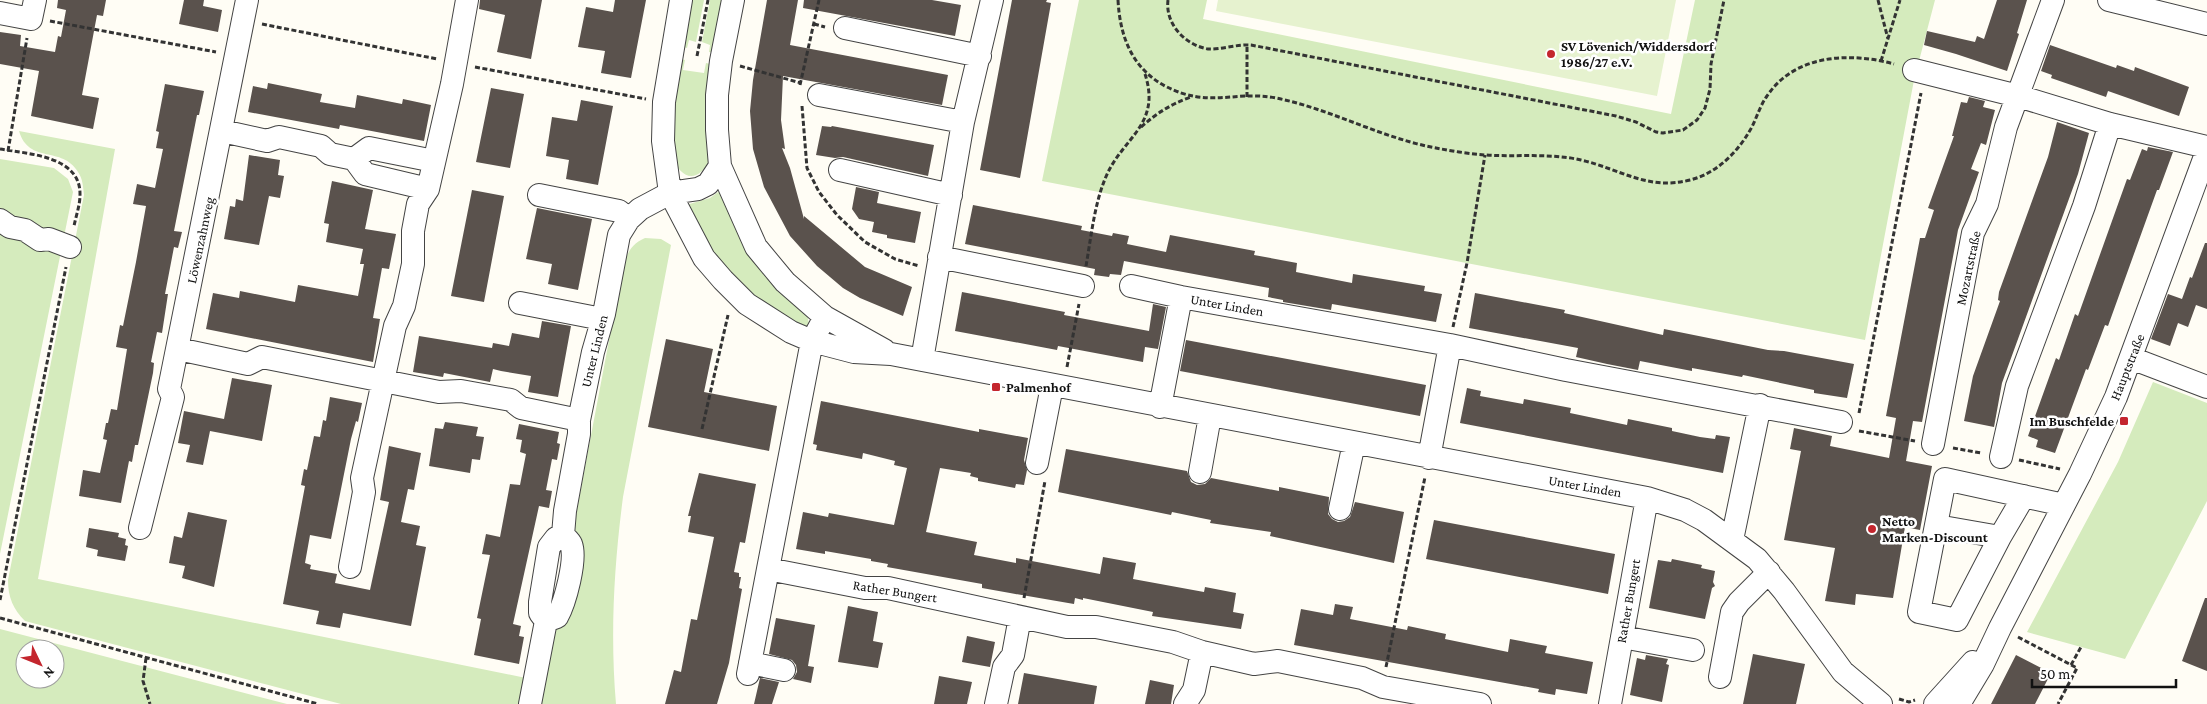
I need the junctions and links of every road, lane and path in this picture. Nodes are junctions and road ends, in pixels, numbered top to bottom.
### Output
1 (247, 0) edge
2 (467, 0) edge
3 (681, 0) edge
4 (708, 0) edge
5 (733, 0) edge
6 (818, 0) edge
7 (992, 0) edge
8 (1118, 0) edge
9 (1168, 0) edge
10 (1724, 0) edge
11 (1878, 0) edge
12 (1900, 0) edge
13 (2053, 0) edge
14 (2109, 0) edge
15 (33, 9) edge
16 (0, 13) edge
17 (814, 24) dead end
18 (2207, 24) edge
19 (845, 28) dead end
20 (1888, 39) junction
21 (1247, 45) junction
22 (671, 51) junction
23 (237, 56) junction
24 (697, 56) junction
25 (980, 56) junction
26 (721, 61) junction
27 (1881, 61) junction
28 (1920, 71) junction
29 (1144, 73) junction
30 (800, 83) dead end
31 (819, 95) dead end
32 (2018, 96) junction
33 (1191, 97) junction
34 (1247, 97) junction
35 (963, 122) junction
36 (2110, 124) junction
37 (1140, 128) junction
38 (222, 131) junction
39 (0, 149) edge
40 (2207, 149) edge
41 (8, 151) junction
42 (1484, 155) junction
43 (354, 158) junction
44 (434, 161) junction
45 (720, 166) junction
46 (840, 170) dead end
47 (428, 189) junction
48 (670, 193) junction
49 (539, 195) dead end
50 (951, 195) junction
51 (1099, 197) dead end
52 (630, 219) junction
53 (0, 220) edge
54 (70, 246) junction
55 (939, 257) junction
56 (1082, 286) dead end
57 (1131, 286) dead end
58 (734, 291) junction
59 (1181, 297) junction
60 (520, 303) dead end
61 (825, 318) junction
62 (602, 319) junction
63 (812, 341) junction
64 (1450, 344) junction
65 (178, 349) junction
66 (891, 354) junction
67 (2131, 358) junction
68 (922, 360) junction
69 (382, 381) junction
70 (1052, 386) junction
71 (2207, 387) edge
72 (1760, 406) junction
73 (1160, 407) junction
74 (1210, 416) junction
75 (579, 420) junction
76 (1851, 424) junction
77 (702, 429) dead end
78 (1354, 443) junction
79 (1933, 444) junction
80 (2001, 457) junction
81 (1429, 458) junction
82 (1042, 471) joint
83 (1200, 472) dead end
84 (2080, 474) junction
85 (2024, 496) junction
86 (1647, 498) junction
87 (2064, 505) junction
88 (1340, 509) dead end
89 (1937, 526) junction
90 (140, 528) dead end
91 (2000, 537) junction
92 (1732, 540) junction
93 (350, 567) dead end
94 (768, 569) junction
95 (1770, 572) junction
96 (0, 600) edge
97 (1020, 617) junction
98 (0, 618) edge
99 (2000, 628) junction
100 (1622, 637) junction
101 (2081, 647) dead end
102 (1694, 650) dead end
103 (1202, 652) junction
104 (146, 658) junction
105 (2071, 665) junction
106 (784, 670) dead end
107 (1843, 672) junction
108 (1720, 677) dead end
109 (1381, 695) edge
110 (150, 704) edge
111 (318, 704) edge
112 (530, 704) edge
113 (996, 704) edge
114 (1185, 704) edge
115 (1480, 704) edge
116 (1610, 704) edge
117 (1855, 704) edge
118 (1881, 704) edge
119 (1935, 704) edge
120 (1960, 704) edge
121 (2058, 704) edge

1 - 23 street, Löwenzahnweg
2 - 44 street
3 - 22 street, Unter Linden
4 - 24 path
5 - 26 street, Unter Linden
6 - 17 path
7 - 25 street
8 - 29 path
9 - 21 path
10 - 21 path
11 - 20 path
12 - 20 path
13 - 32 street, Mozartstraße
14 - 18 street
15 - 16 street
15 - 23 path
15 - 41 path
19 - 25 street
20 - 27 path
21 - 34 path
22 - 24 path
22 - 48 street, Unter Linden
23 - 38 street, Löwenzahnweg
24 - 26 path
25 - 35 street
26 - 30 path
26 - 45 street, Unter Linden
27 - 28 path
27 - 42 path
28 - 32 street
28 - 76 path
29 - 33 path
29 - 37 path
31 - 35 street
32 - 36 street
32 - 79 street, Mozartstraße
33 - 34 path
33 - 37 path
34 - 42 path
35 - 50 street
36 - 40 street
36 - 80 street
37 - 51 path
38 - 43 street
38 - 65 street, Löwenzahnweg
39 - 41 path
40 - 67 street, Hauptstraße
41 - 54 path
42 - 64 path
43 - 44 street
43 - 47 street
44 - 47 street
45 - 48 street, Unter Linden
45 - 61 street, Unter Linden
46 - 50 street
47 - 69 street
48 - 52 street, Unter Linden
48 - 58 street, Unter Linden
49 - 52 street
50 - 55 street
52 - 62 street, Unter Linden
53 - 54 street
54 - 96 path
55 - 56 street
55 - 68 street
57 - 59 street, Unter Linden
58 - 63 street, Unter Linden
58 - 77 path
59 - 64 street, Unter Linden
59 - 73 street, Unter Linden
60 - 62 street
61 - 63 street
61 - 66 street, Unter Linden
62 - 75 street, Unter Linden
63 - 66 street, Unter Linden
63 - 94 street
64 - 72 street, Unter Linden
64 - 81 street
65 - 69 street
65 - 90 street, Löwenzahnweg
66 - 68 street, Unter Linden
67 - 71 street
67 - 84 street, Hauptstraße
68 - 70 street, Unter Linden
69 - 75 street
69 - 93 street
70 - 73 street, Unter Linden
70 - 82 street
72 - 76 street, Unter Linden
72 - 92 street
73 - 74 street, Unter Linden
74 - 78 street, Unter Linden
74 - 83 street
75 - 112 street, Unter Linden
76 - 79 path
78 - 81 street, Unter Linden
78 - 88 street
79 - 80 path
80 - 84 path
81 - 86 street, Unter Linden
81 - 109 path
82 - 97 path
84 - 87 street, Hauptstraße
85 - 87 street
85 - 89 street
85 - 91 street
86 - 92 street, Unter Linden
86 - 100 street, Rather Bungert
87 - 99 street, Hauptstraße
89 - 91 street
89 - 91 street
92 - 95 street, Unter Linden
94 - 97 street, Rather Bungert
94 - 106 street
95 - 107 street, Unter Linden
95 - 108 street
97 - 103 street, Rather Bungert
97 - 113 street
98 - 104 path
99 - 105 path
99 - 119 street, Hauptstraße
99 - 120 street, Hauptstraße
100 - 102 street
100 - 116 street, Rather Bungert
101 - 105 path
103 - 109 street, Rather Bungert
103 - 114 street
104 - 110 path
104 - 111 path
105 - 121 path
107 - 117 street, Unter Linden
107 - 118 street, Unter Linden
109 - 115 street, Rather Bungert

